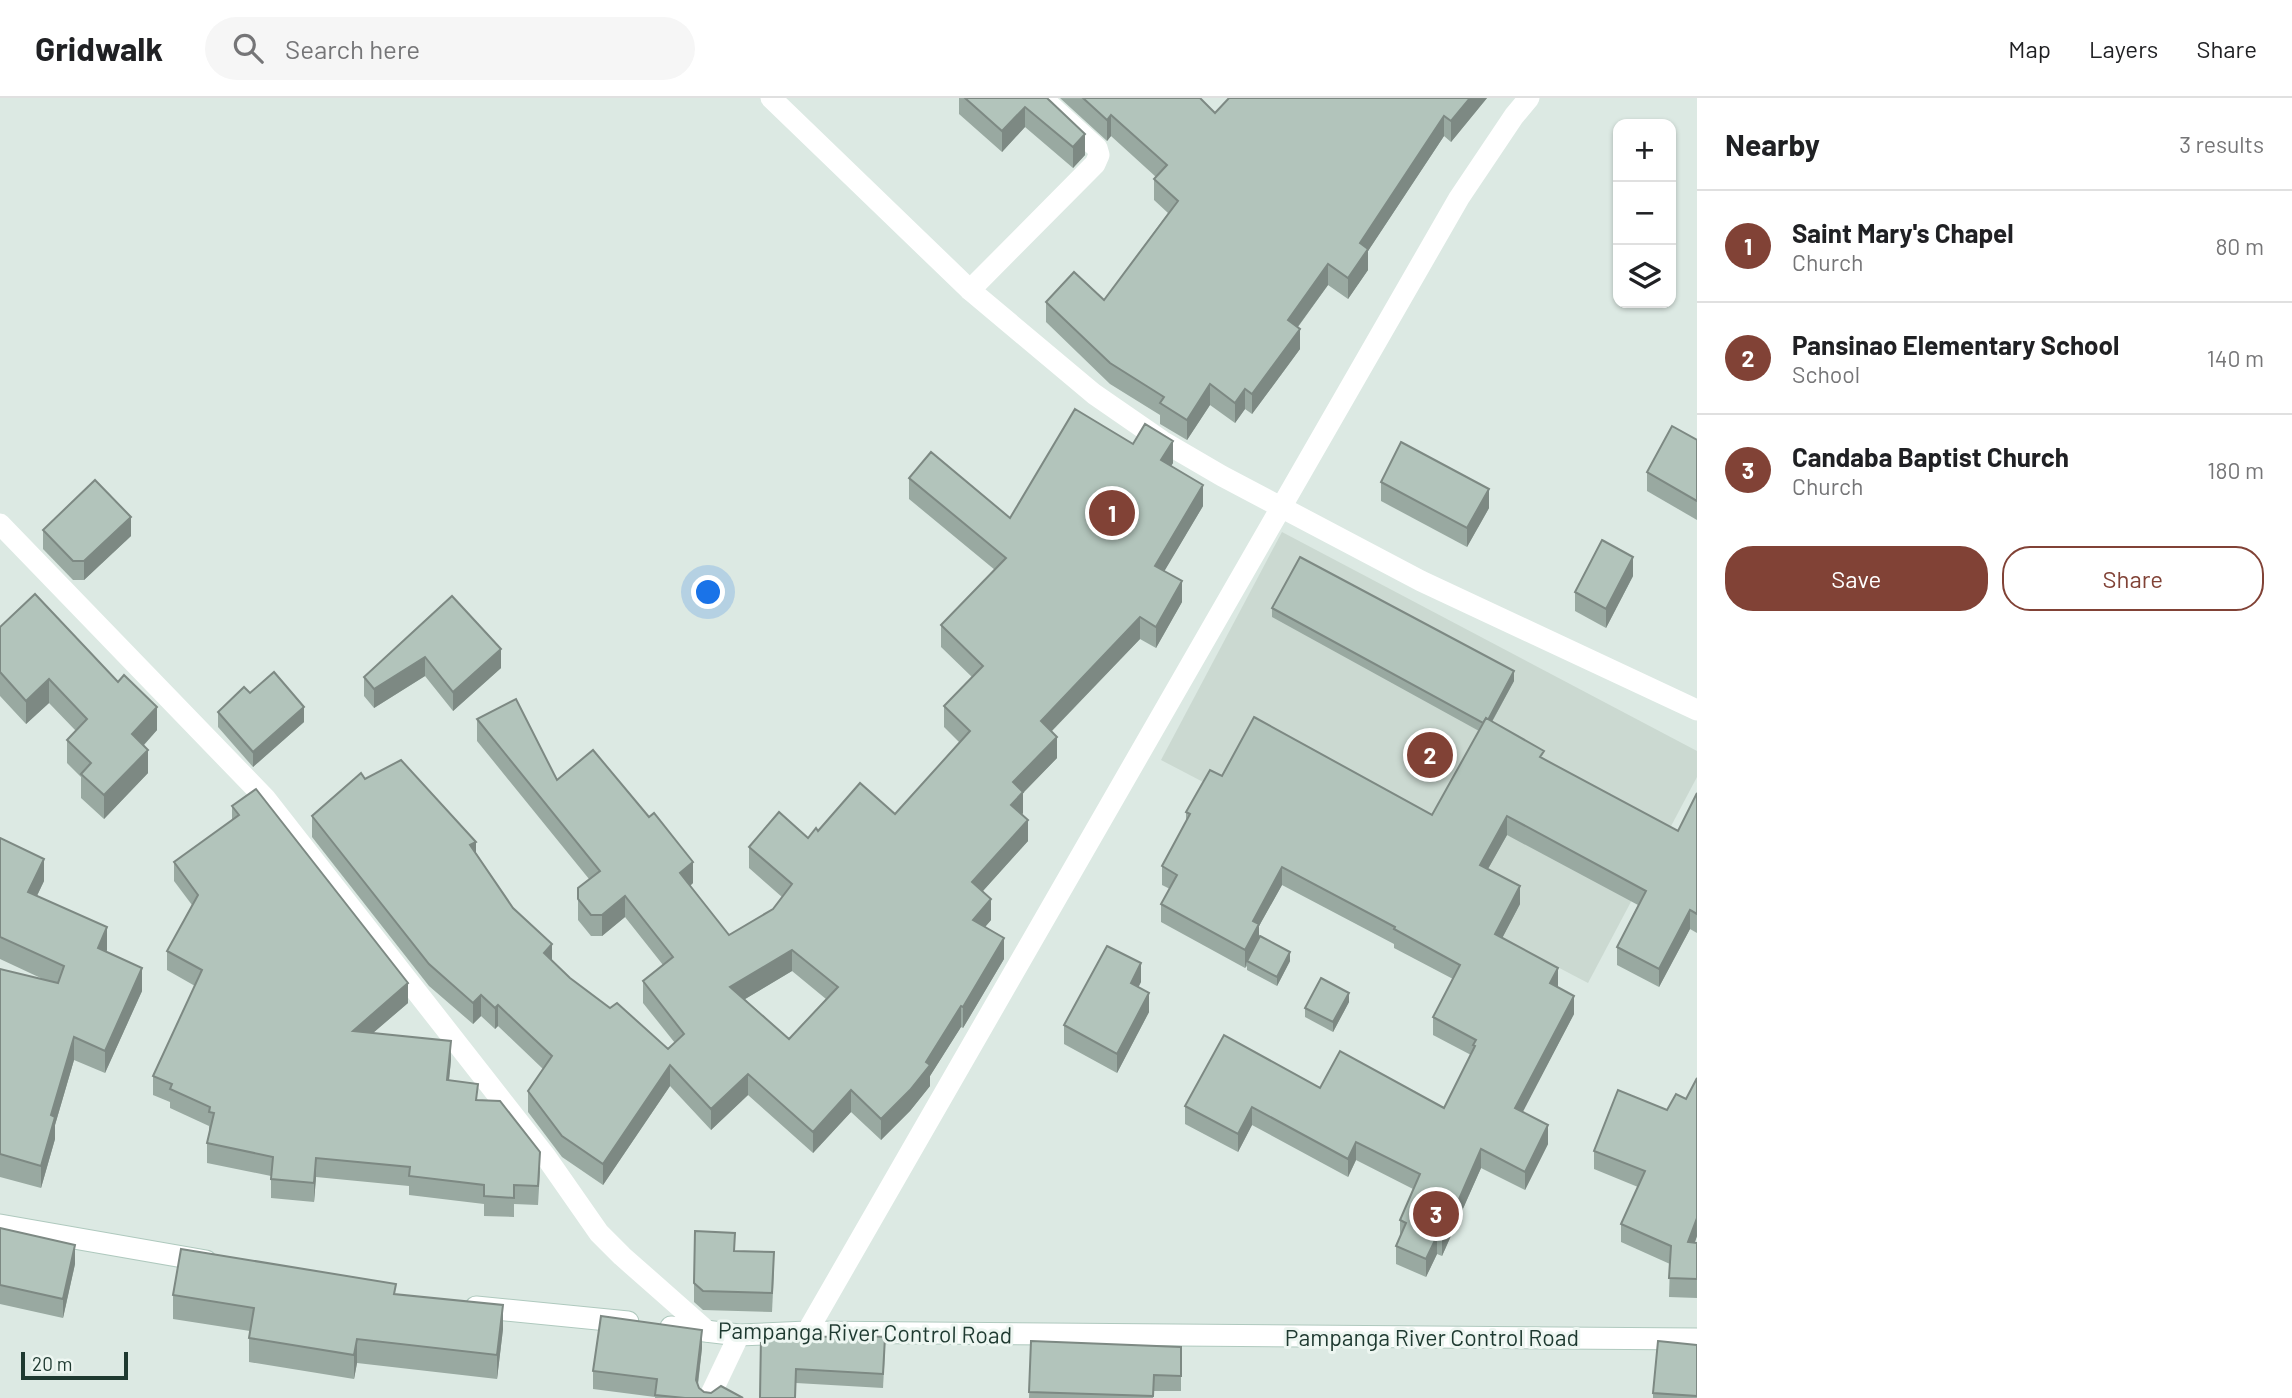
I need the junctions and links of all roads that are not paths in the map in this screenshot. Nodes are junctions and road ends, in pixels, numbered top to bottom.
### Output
1 (771, 98) edge
2 (1042, 98) edge
3 (1528, 98) edge
4 (970, 290) junction
5 (1282, 505) junction
6 (0, 524) edge
7 (1697, 710) edge
8 (0, 1225) edge
9 (227, 1265) edge
10 (455, 1304) edge
11 (707, 1331) junction
12 (807, 1332) junction
13 (739, 1335) junction
14 (1697, 1339) edge
15 (709, 1398) edge

1 - 4 street
2 - 4 street
3 - 5 street
4 - 5 street
5 - 7 street
5 - 12 street
6 - 11 street
8 - 9 street
10 - 11 street, Pampanga River Control Road
11 - 13 street, Pampanga River Control Road
12 - 13 street, Pampanga River Control Road
12 - 14 street, Pampanga River Control Road
13 - 15 street

